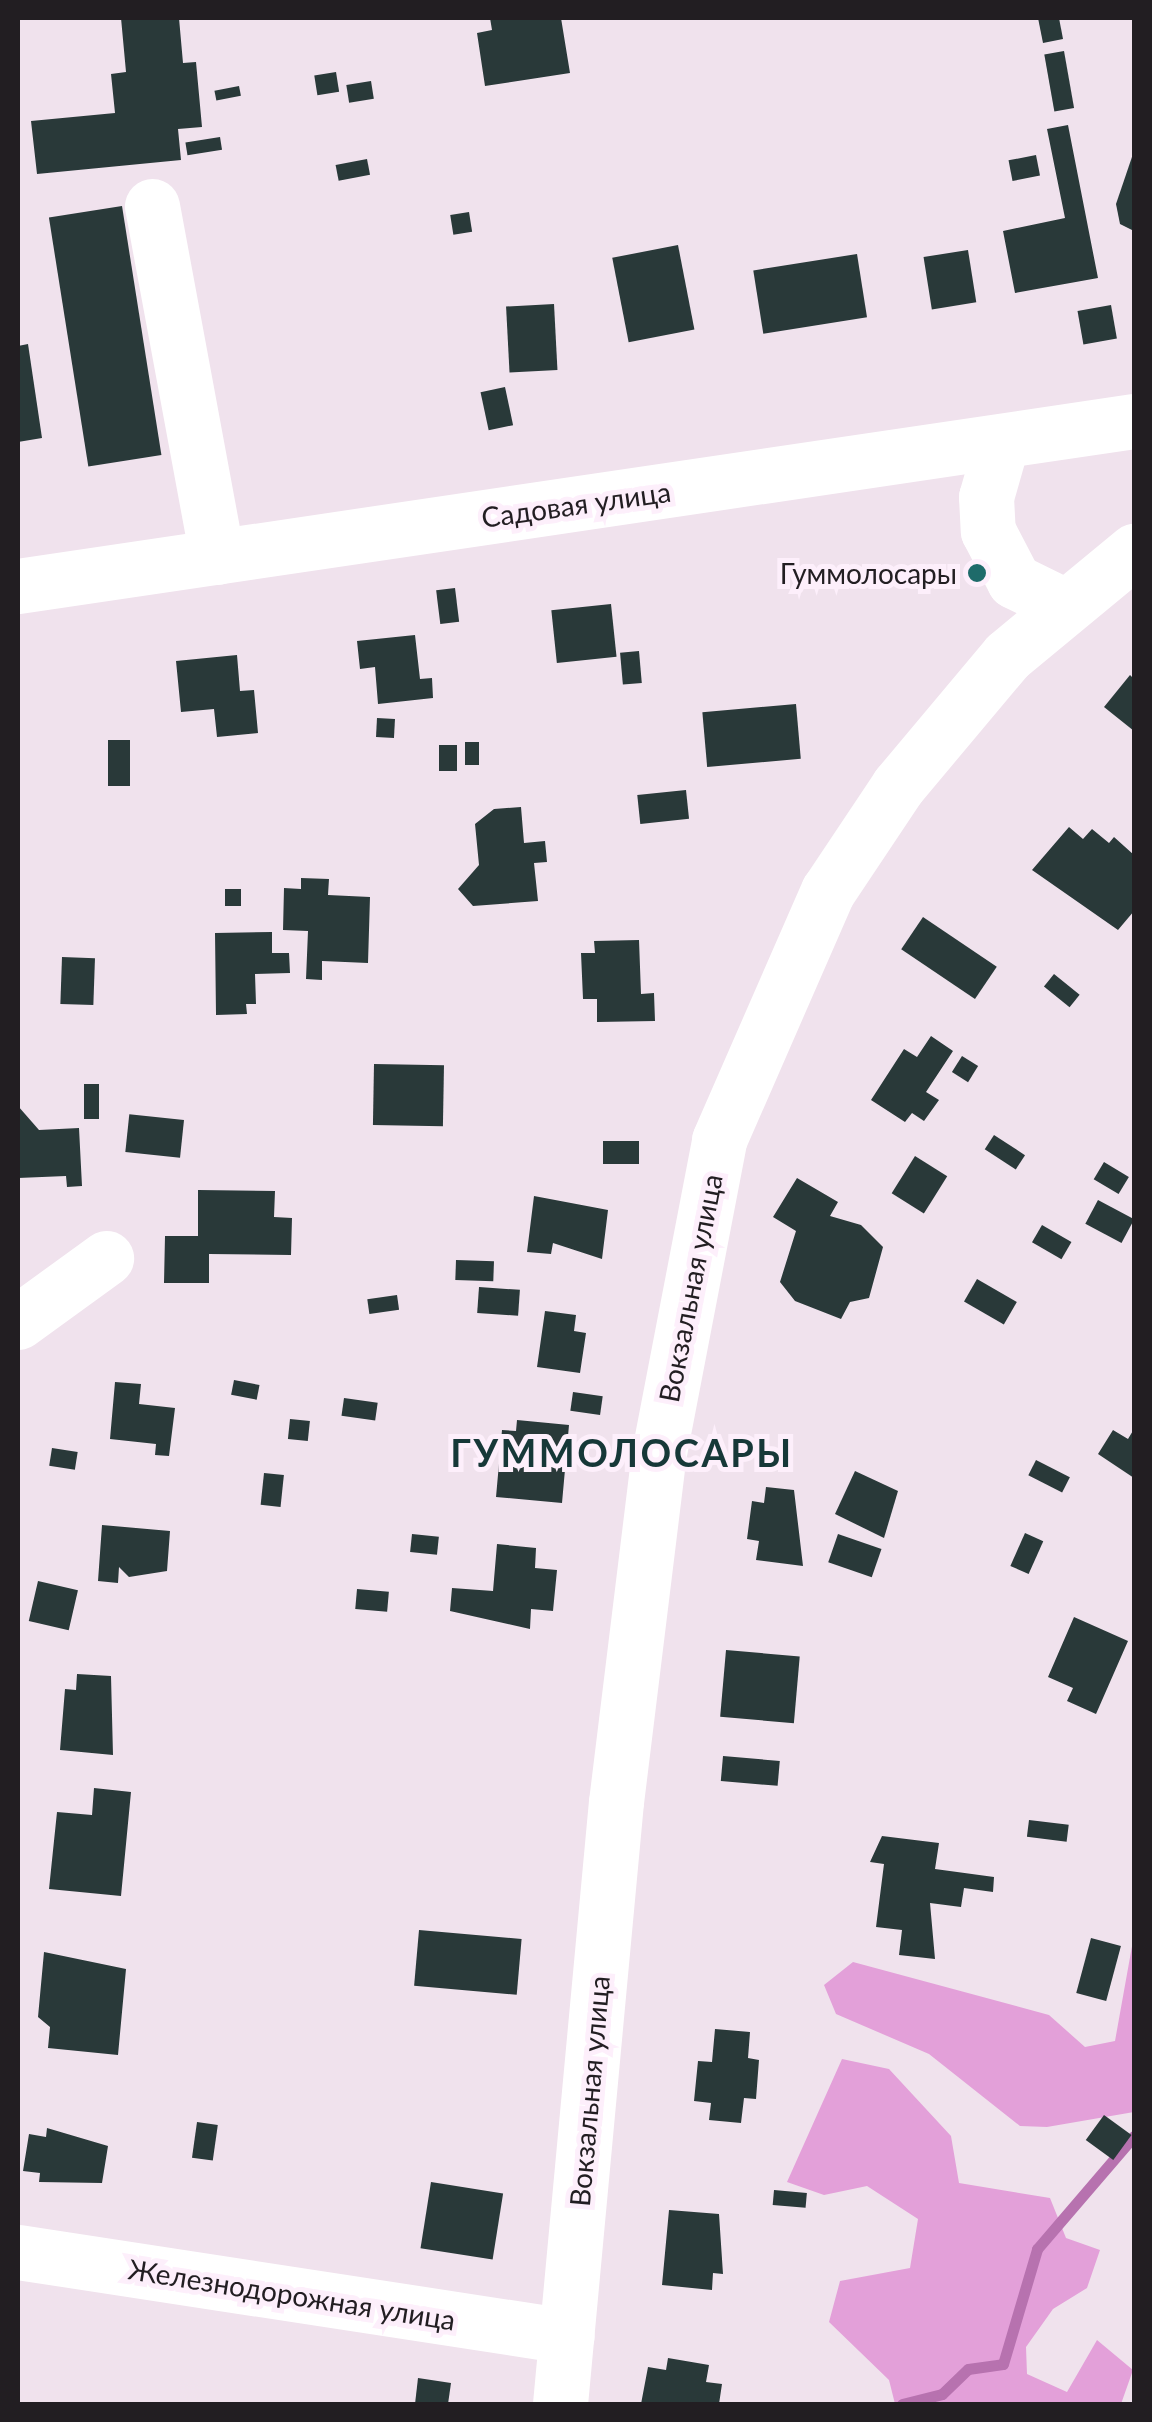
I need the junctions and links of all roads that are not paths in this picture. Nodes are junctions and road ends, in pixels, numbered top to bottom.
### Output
1 (152, 206) dead end
2 (1134, 420) edge
3 (1002, 442) junction
4 (1134, 551) edge
5 (217, 557) junction
6 (18, 586) edge
7 (1063, 605) junction
8 (106, 1258) dead end
9 (18, 1322) edge
10 (18, 2252) edge
11 (567, 2336) junction
12 (560, 2404) edge

1 - 5 street
2 - 3 street, Садовая улица
3 - 5 street, Садовая улица
3 - 7 street
4 - 7 street, Вокзальная улица
5 - 6 street, Садовая улица
7 - 11 street, Вокзальная улица
8 - 9 street
10 - 11 street, Железнодорожная улица
11 - 12 street, Вокзальная улица

